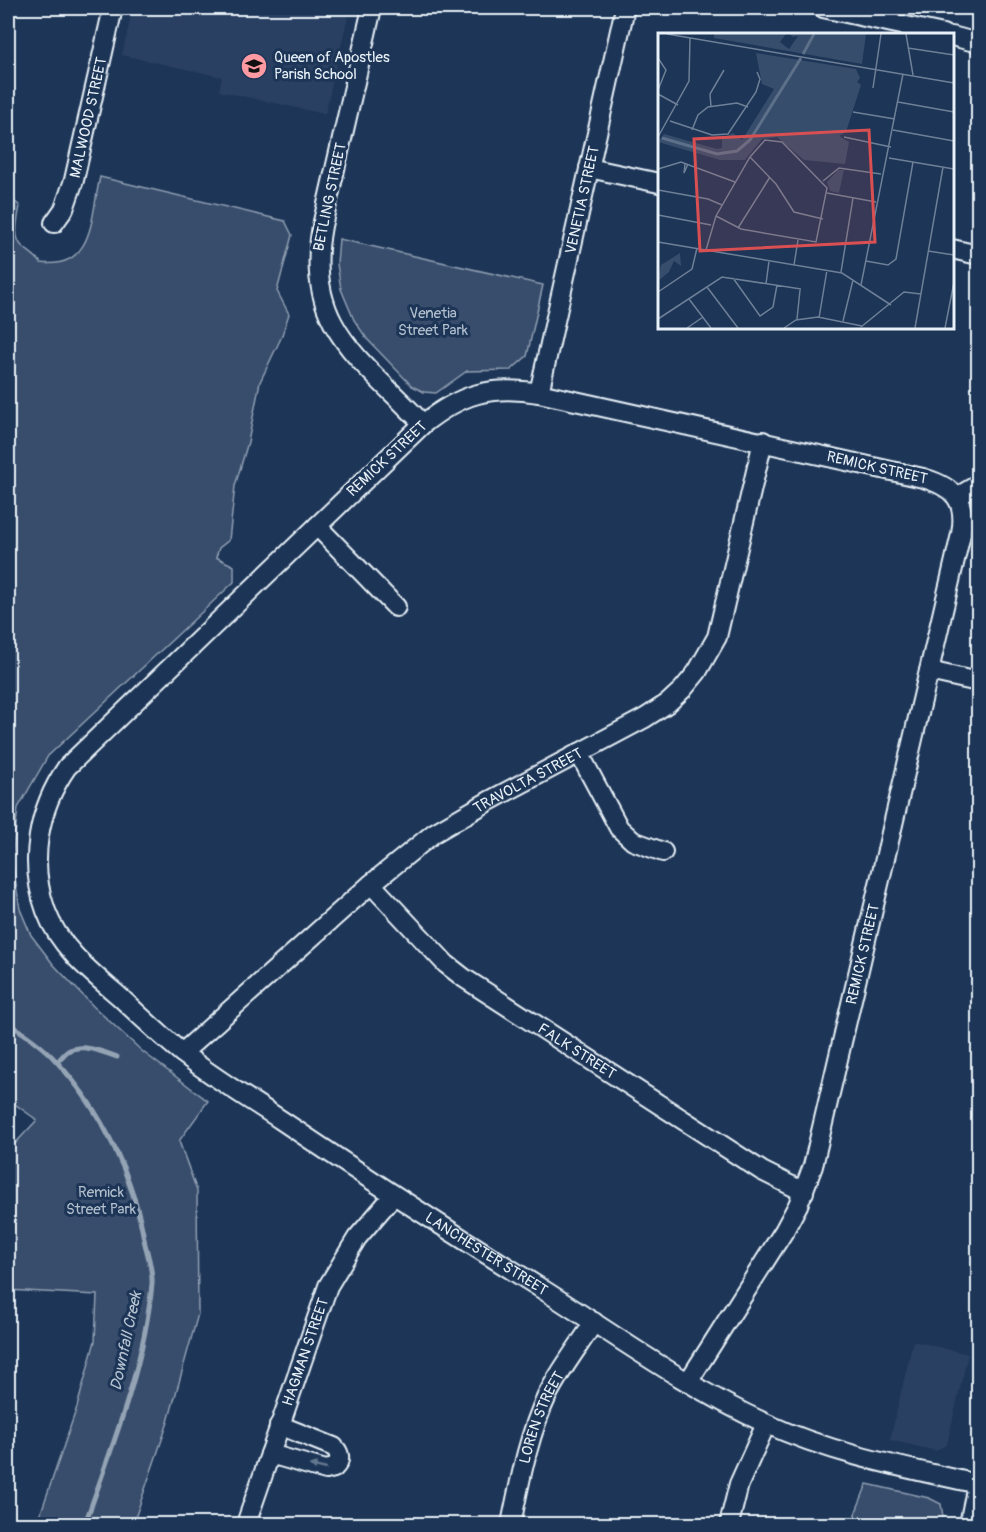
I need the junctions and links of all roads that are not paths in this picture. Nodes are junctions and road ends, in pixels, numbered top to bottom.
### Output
1 (113, 8) edge
2 (372, 8) edge
3 (625, 8) edge
4 (823, 8) edge
5 (938, 33) edge
6 (953, 37) edge
7 (978, 43) edge
8 (589, 168) junction
9 (658, 183) edge
10 (54, 223) dead end
11 (953, 249) edge
12 (978, 255) edge
13 (539, 393) junction
14 (423, 424) junction
15 (763, 441) junction
16 (974, 487) dead end
17 (957, 497) junction
18 (317, 526) junction
19 (396, 607) dead end
20 (929, 670) junction
21 (978, 682) edge
22 (579, 753) junction
23 (663, 852) dead end
24 (371, 884) junction
25 (52, 924) joint
26 (182, 1053) junction
27 (804, 1192) junction
28 (393, 1196) junction
29 (594, 1322) junction
30 (688, 1382) junction
31 (766, 1424) junction
32 (279, 1425) junction
33 (270, 1454) junction
34 (978, 1482) edge
35 (246, 1524) edge
36 (511, 1524) edge
37 (729, 1524) edge
38 (969, 1524) edge

1 - 10 street, MALWOOD STREET
2 - 14 street, BETLING STREET
3 - 8 street, VENETIA STREET
4 - 5 street
6 - 7 street
8 - 9 street
8 - 13 street, VENETIA STREET
11 - 12 street
13 - 14 street, REMICK STREET
13 - 15 street, REMICK STREET
14 - 18 street, REMICK STREET
15 - 17 street, REMICK STREET
15 - 22 street, TRAVOLTA STREET
16 - 17 street
17 - 20 street, REMICK STREET
18 - 19 street
18 - 25 street, REMICK STREET
20 - 21 street
20 - 27 street, REMICK STREET
22 - 23 street
22 - 24 street, TRAVOLTA STREET
24 - 26 street, TRAVOLTA STREET
24 - 27 street, FALK STREET
25 - 26 street, LANCHESTER STREET
26 - 28 street, LANCHESTER STREET
27 - 30 street, REMICK STREET
28 - 29 street, LANCHESTER STREET
28 - 32 street, HAGMAN STREET
29 - 30 street, LANCHESTER STREET
29 - 36 street, LOREN STREET
30 - 31 street, LANCHESTER STREET
31 - 34 street, LANCHESTER STREET
31 - 37 street
32 - 33 street, HAGMAN STREET
32 -> 33 street
33 - 35 street, HAGMAN STREET
34 - 38 street

